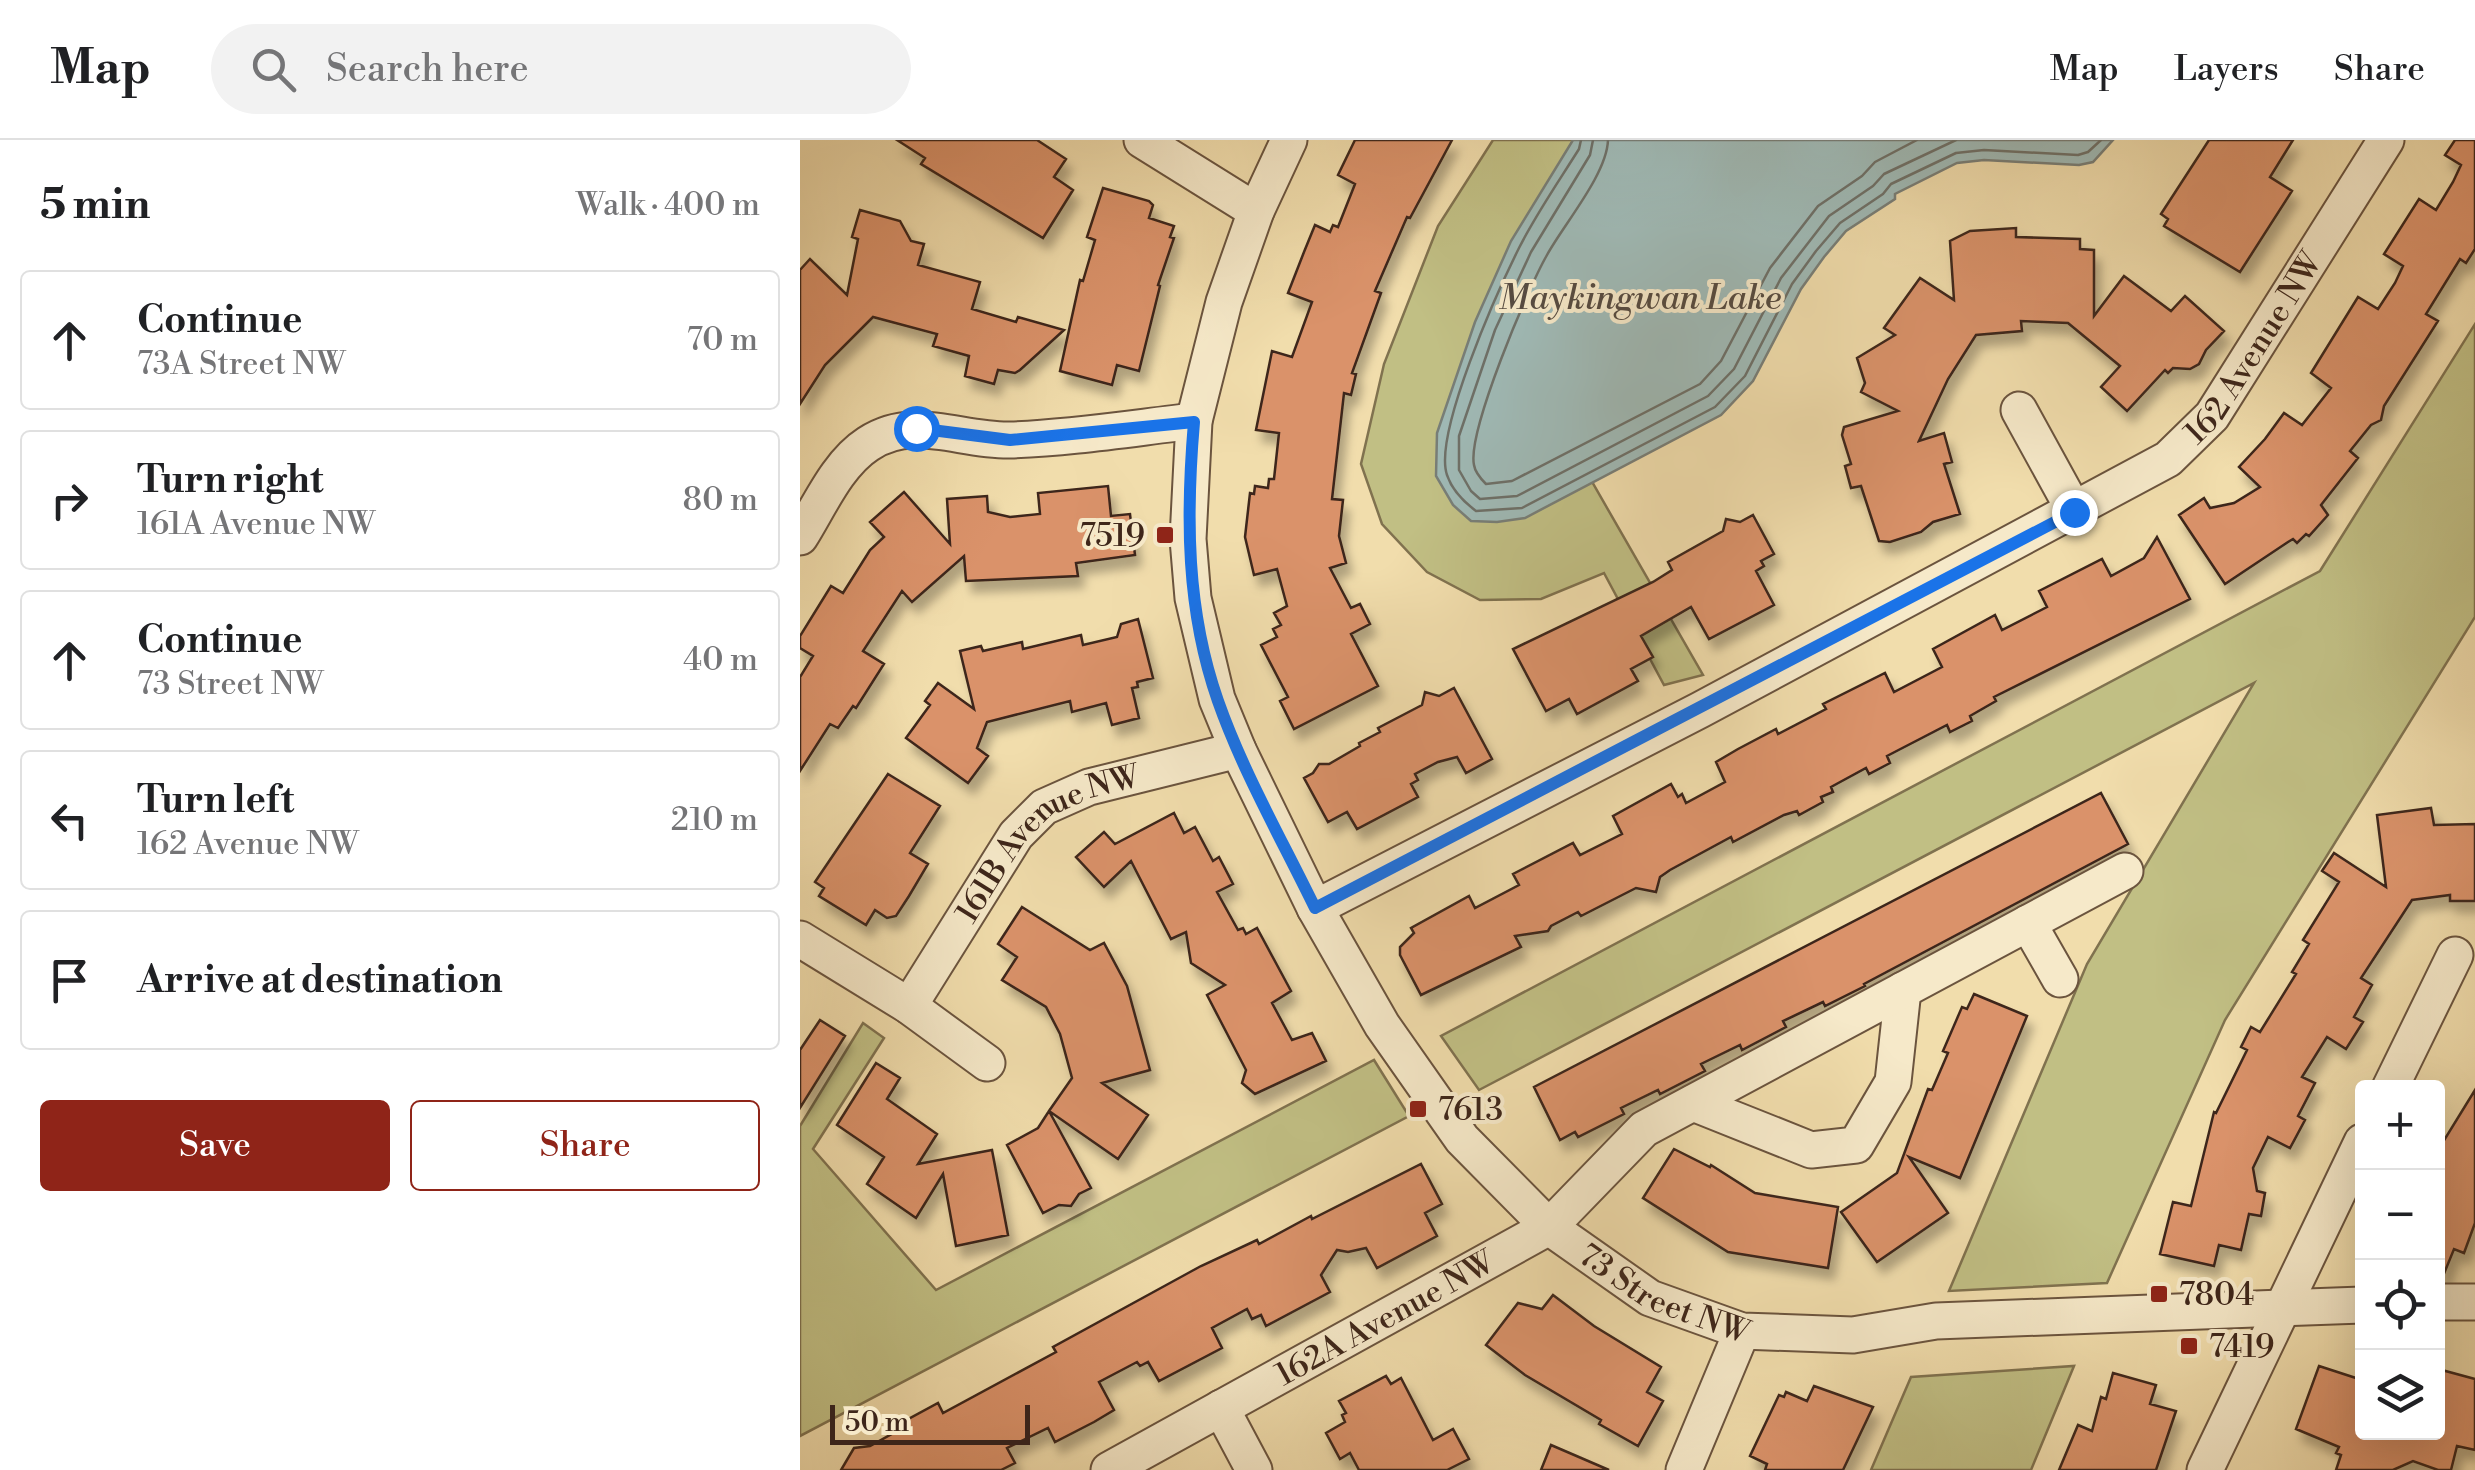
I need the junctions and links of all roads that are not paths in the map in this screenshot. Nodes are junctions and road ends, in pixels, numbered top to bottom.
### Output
1 (1142, 140) edge
2 (1289, 140) edge
3 (2386, 140) edge
4 (1256, 210) junction
5 (2019, 410) dead end
6 (1194, 422) junction
7 (2074, 512) junction
8 (800, 537) edge
9 (1238, 750) junction
10 (2125, 870) dead end
11 (1315, 908) junction
12 (2028, 923) junction
13 (800, 939) edge
14 (2455, 956) dead end
15 (2060, 979) dead end
16 (1903, 990) junction
17 (908, 1006) junction
18 (987, 1063) dead end
19 (2394, 1080) edge
20 (1692, 1103) junction
21 (2355, 1156) edge
22 (1549, 1227) junction
23 (2445, 1302) edge
24 (2475, 1302) edge
25 (2355, 1305) edge
26 (2281, 1308) junction
27 (1742, 1331) junction
28 (1221, 1408) junction
29 (1109, 1470) edge
30 (1254, 1470) edge
31 (1684, 1470) edge
32 (2206, 1470) edge

1 - 4 street
2 - 4 street, 73 Street NW
3 - 7 street, 162 Avenue NW
4 - 6 street, 73 Street NW
5 - 7 street
6 - 8 street
6 - 9 street, 73 Street NW
7 - 11 street, 162 Avenue NW
9 - 11 street, 73 Street NW
9 - 17 street, 161B Avenue NW
10 - 12 street, 162A Avenue NW
11 - 22 street, 73 Street NW
12 - 15 street
12 - 16 street, 162A Avenue NW
13 - 17 street
14 - 19 street
16 - 20 street, 162A Avenue NW
16 - 20 street
17 - 18 street
20 - 22 street, 162A Avenue NW
21 - 26 street
22 - 27 street, 73 Street NW
22 - 28 street, 162A Avenue NW
23 - 24 street
25 - 26 street, 73 Street NW
26 - 27 street, 73 Street NW
26 - 32 street
27 - 31 street
28 - 29 street, 162A Avenue NW
28 - 30 street

